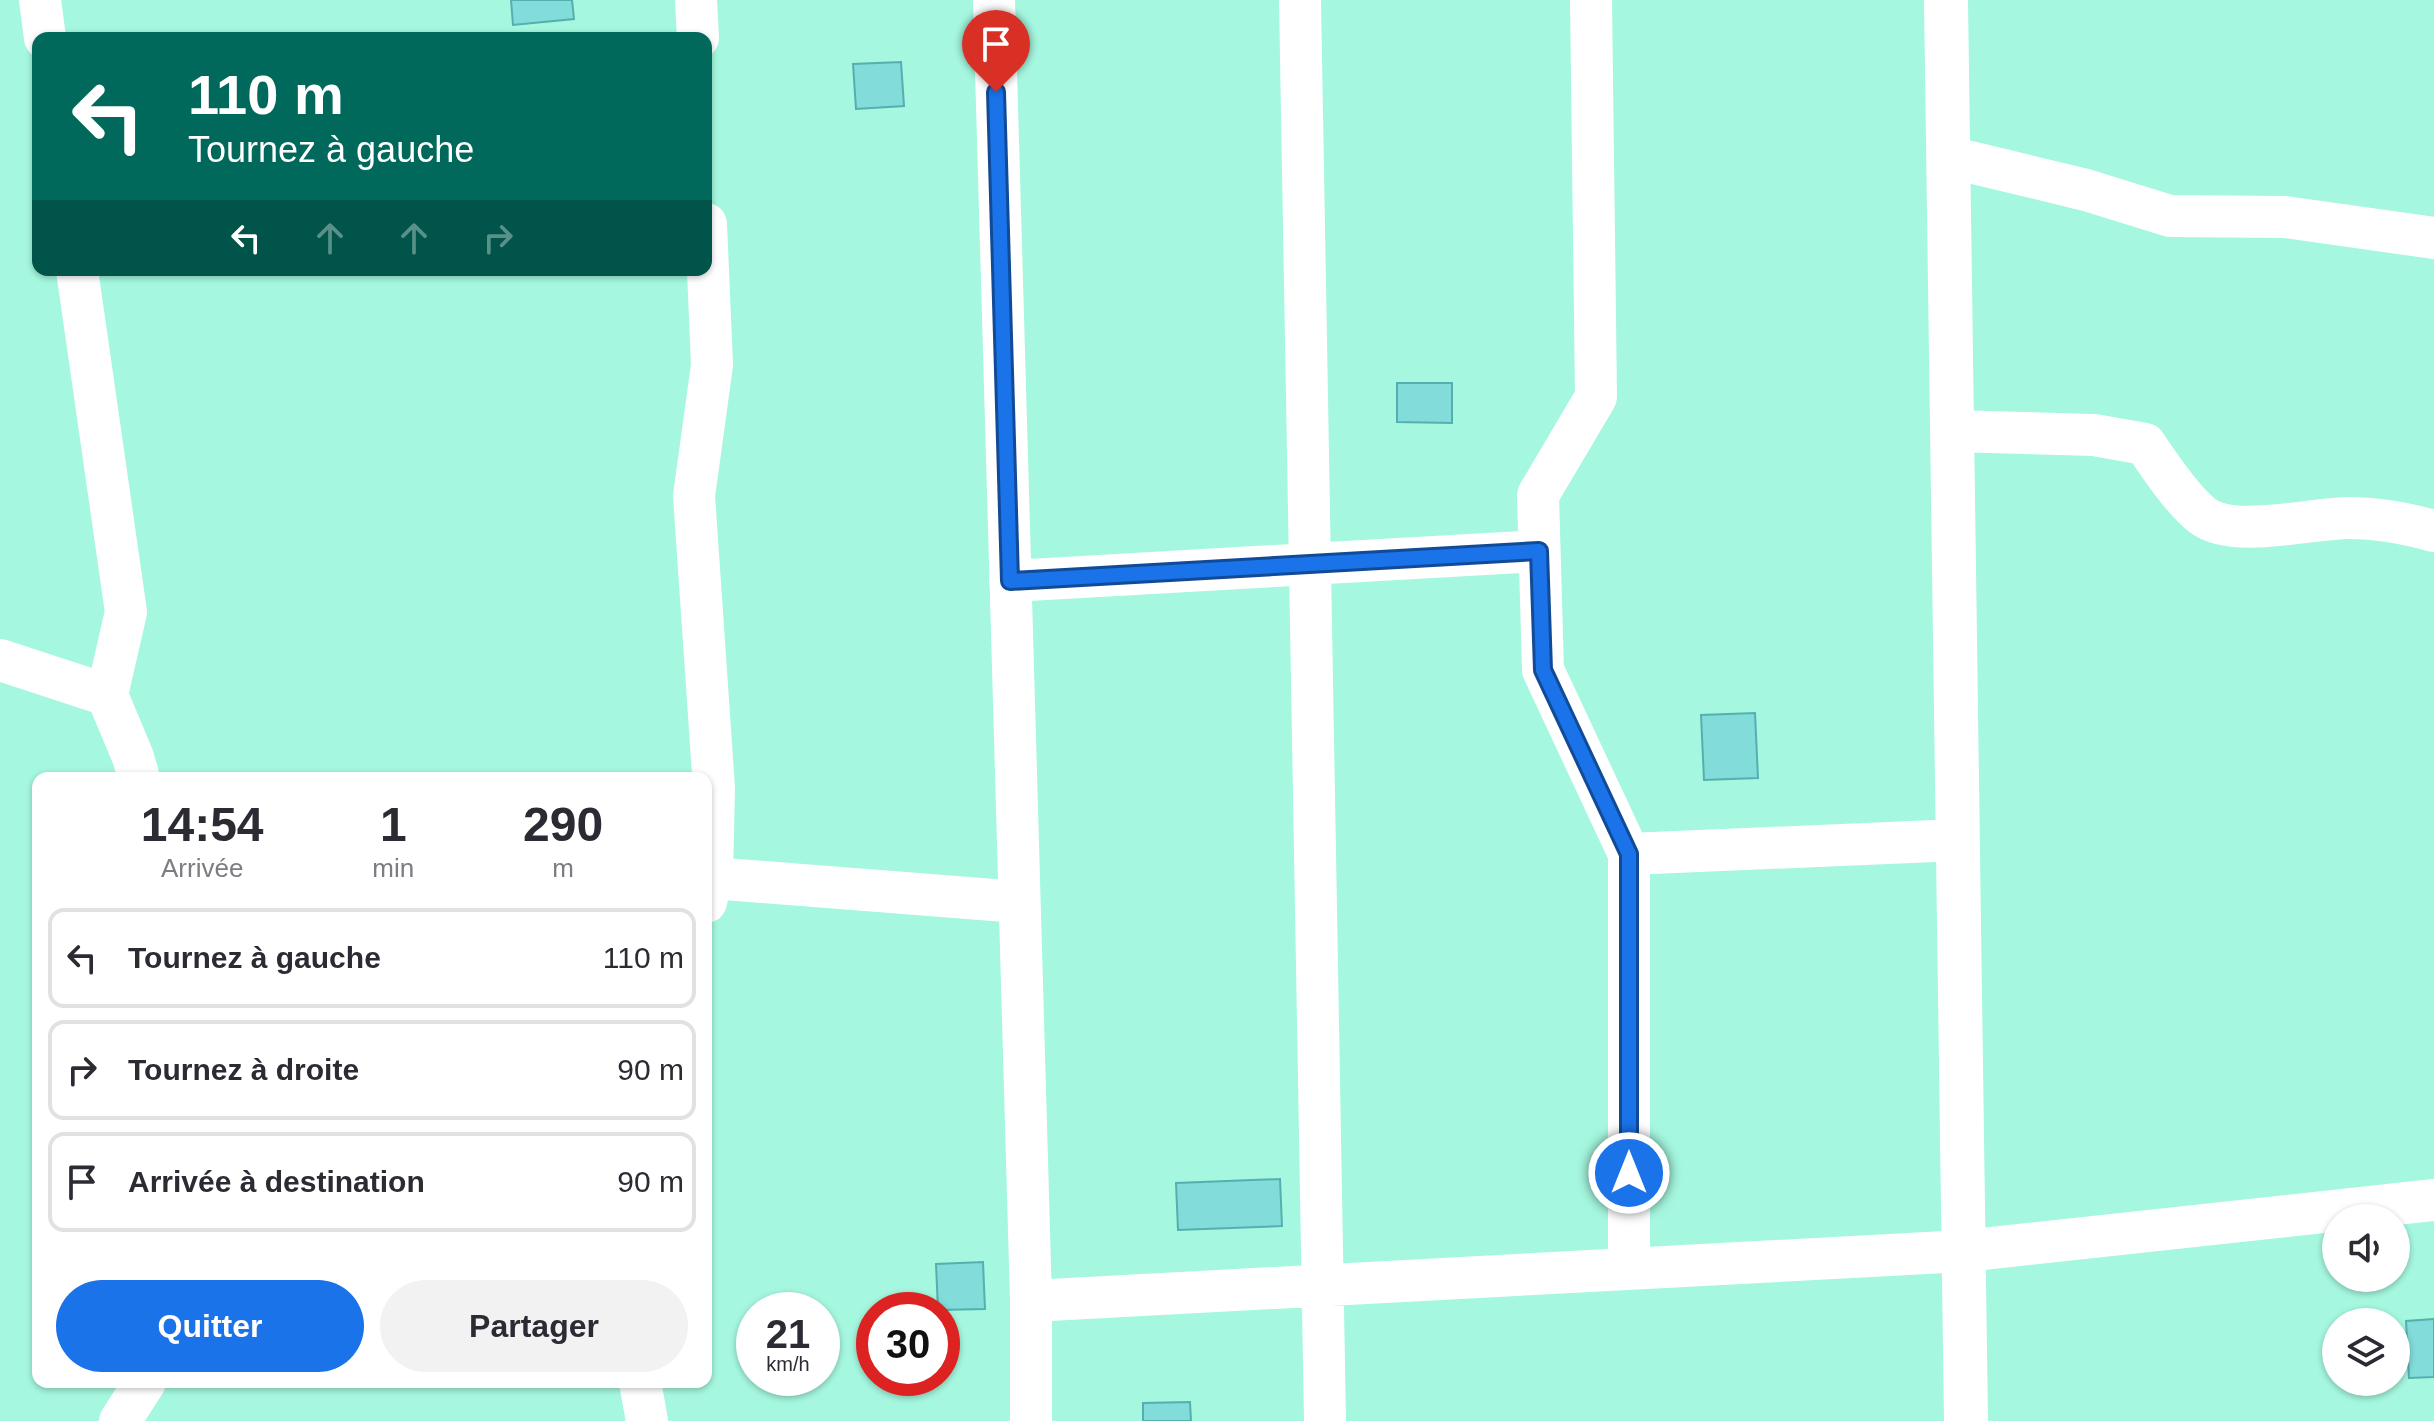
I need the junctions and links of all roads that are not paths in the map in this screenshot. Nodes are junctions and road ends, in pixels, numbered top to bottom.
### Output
1 (40, 0) edge
2 (696, 0) edge
3 (994, 0) edge
4 (1300, 0) edge
5 (1591, 0) edge
6 (1946, 0) edge
7 (44, 32) edge
8 (698, 32) edge
9 (1949, 157) junction
10 (2434, 238) edge
11 (78, 276) edge
12 (708, 276) edge
13 (1952, 431) junction
14 (2434, 531) edge
15 (1539, 551) junction
16 (1309, 563) junction
17 (1010, 581) junction
18 (0, 660) edge
19 (107, 695) junction
20 (137, 772) edge
21 (712, 821) edge
22 (1958, 840) junction
23 (1629, 854) junction
24 (712, 887) edge
25 (1019, 902) junction
26 (2434, 1200) edge
27 (1964, 1251) junction
28 (1629, 1269) junction
29 (1322, 1285) junction
30 (1031, 1301) junction
31 (141, 1388) edge
32 (641, 1388) edge
33 (120, 1421) edge
34 (647, 1421) edge
35 (1031, 1421) edge
36 (1325, 1421) edge
37 (1966, 1421) edge

1 - 7 street
2 - 8 street
3 - 17 street
4 - 16 street
5 - 15 street
6 - 9 street
9 - 10 street
9 - 13 street
11 - 19 street
12 - 21 street
13 - 14 street
13 - 22 street
15 - 16 street
15 - 23 street
16 - 17 street
16 - 29 street
17 - 25 street
18 - 19 street
19 - 20 street
22 - 23 street
22 - 27 street
23 - 28 street
24 - 25 street
25 - 30 street
26 - 27 street
27 - 28 street
27 - 37 street
28 - 29 street
29 - 30 street
29 - 36 street
30 - 35 street
31 - 33 street
32 - 34 street

